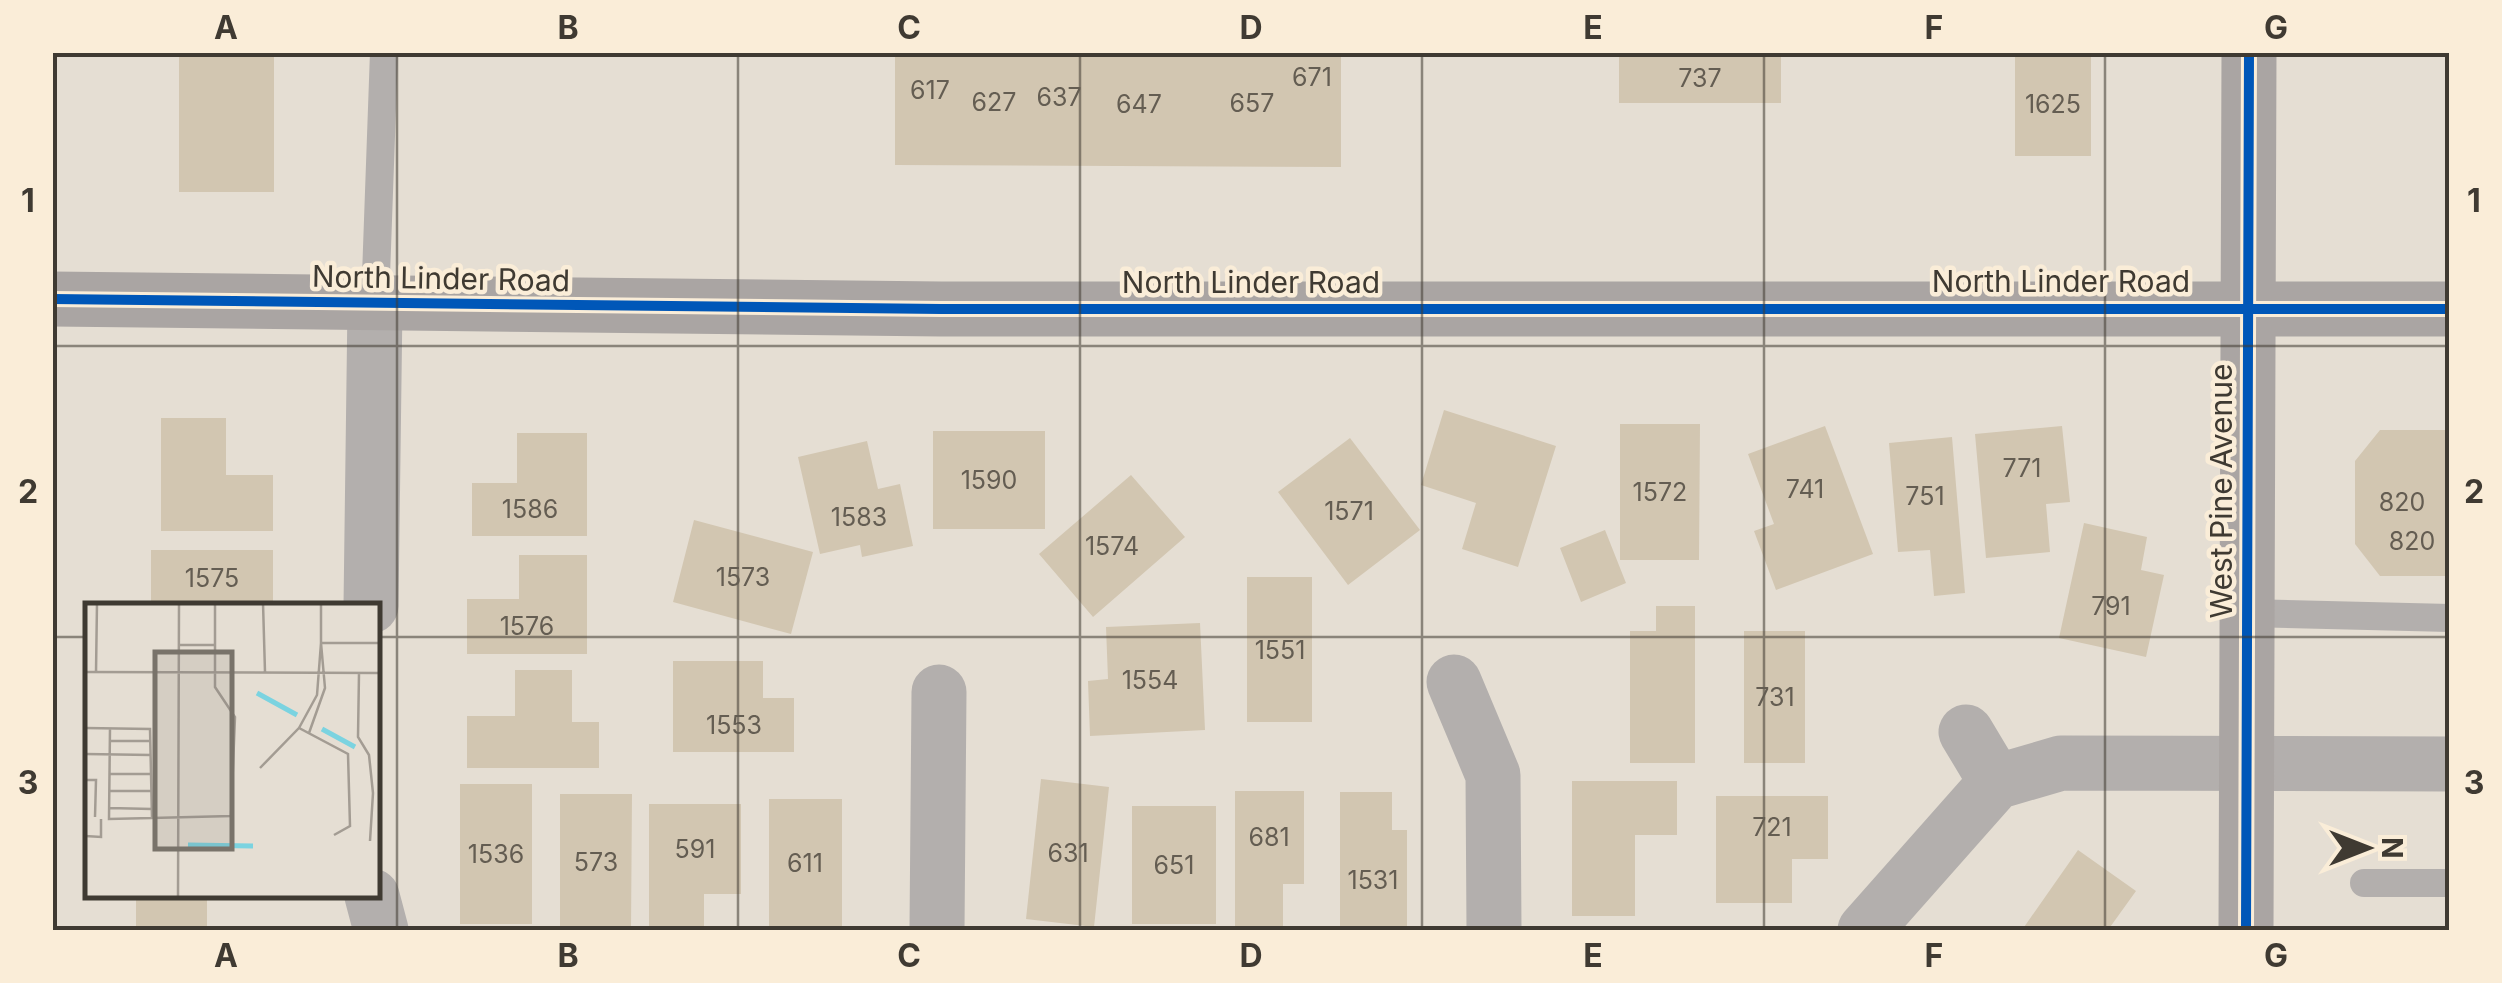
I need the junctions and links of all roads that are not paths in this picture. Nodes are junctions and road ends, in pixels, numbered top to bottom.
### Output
1 (384, 52) edge
2 (2250, 52) edge
3 (52, 299) edge
4 (375, 304) junction
5 (2248, 307) junction
6 (2450, 309) edge
7 (371, 603) edge
8 (2246, 612) junction
9 (2450, 618) edge
10 (1454, 682) dead end
11 (939, 692) dead end
12 (1966, 732) dead end
13 (2246, 764) junction
14 (2450, 764) edge
15 (1996, 782) junction
16 (2364, 883) dead end
17 (2450, 883) edge
18 (372, 898) edge
19 (380, 930) edge
20 (938, 930) edge
21 (1494, 930) edge
22 (1864, 930) edge
23 (2246, 930) edge

1 - 4 lane
2 - 5 main road, West Pine Avenue
3 - 4 main road, North Linder Road
4 - 5 main road, North Linder Road
4 - 7 street
5 - 6 main road, North Linder Road
5 - 8 main road, West Pine Avenue
8 - 9 lane
8 - 13 main road, West Pine Avenue
10 - 21 street
11 - 20 street
12 - 15 street
13 - 14 street
13 - 15 street
13 - 23 main road, West Pine Avenue
15 - 22 street
16 - 17 lane
18 - 19 street

